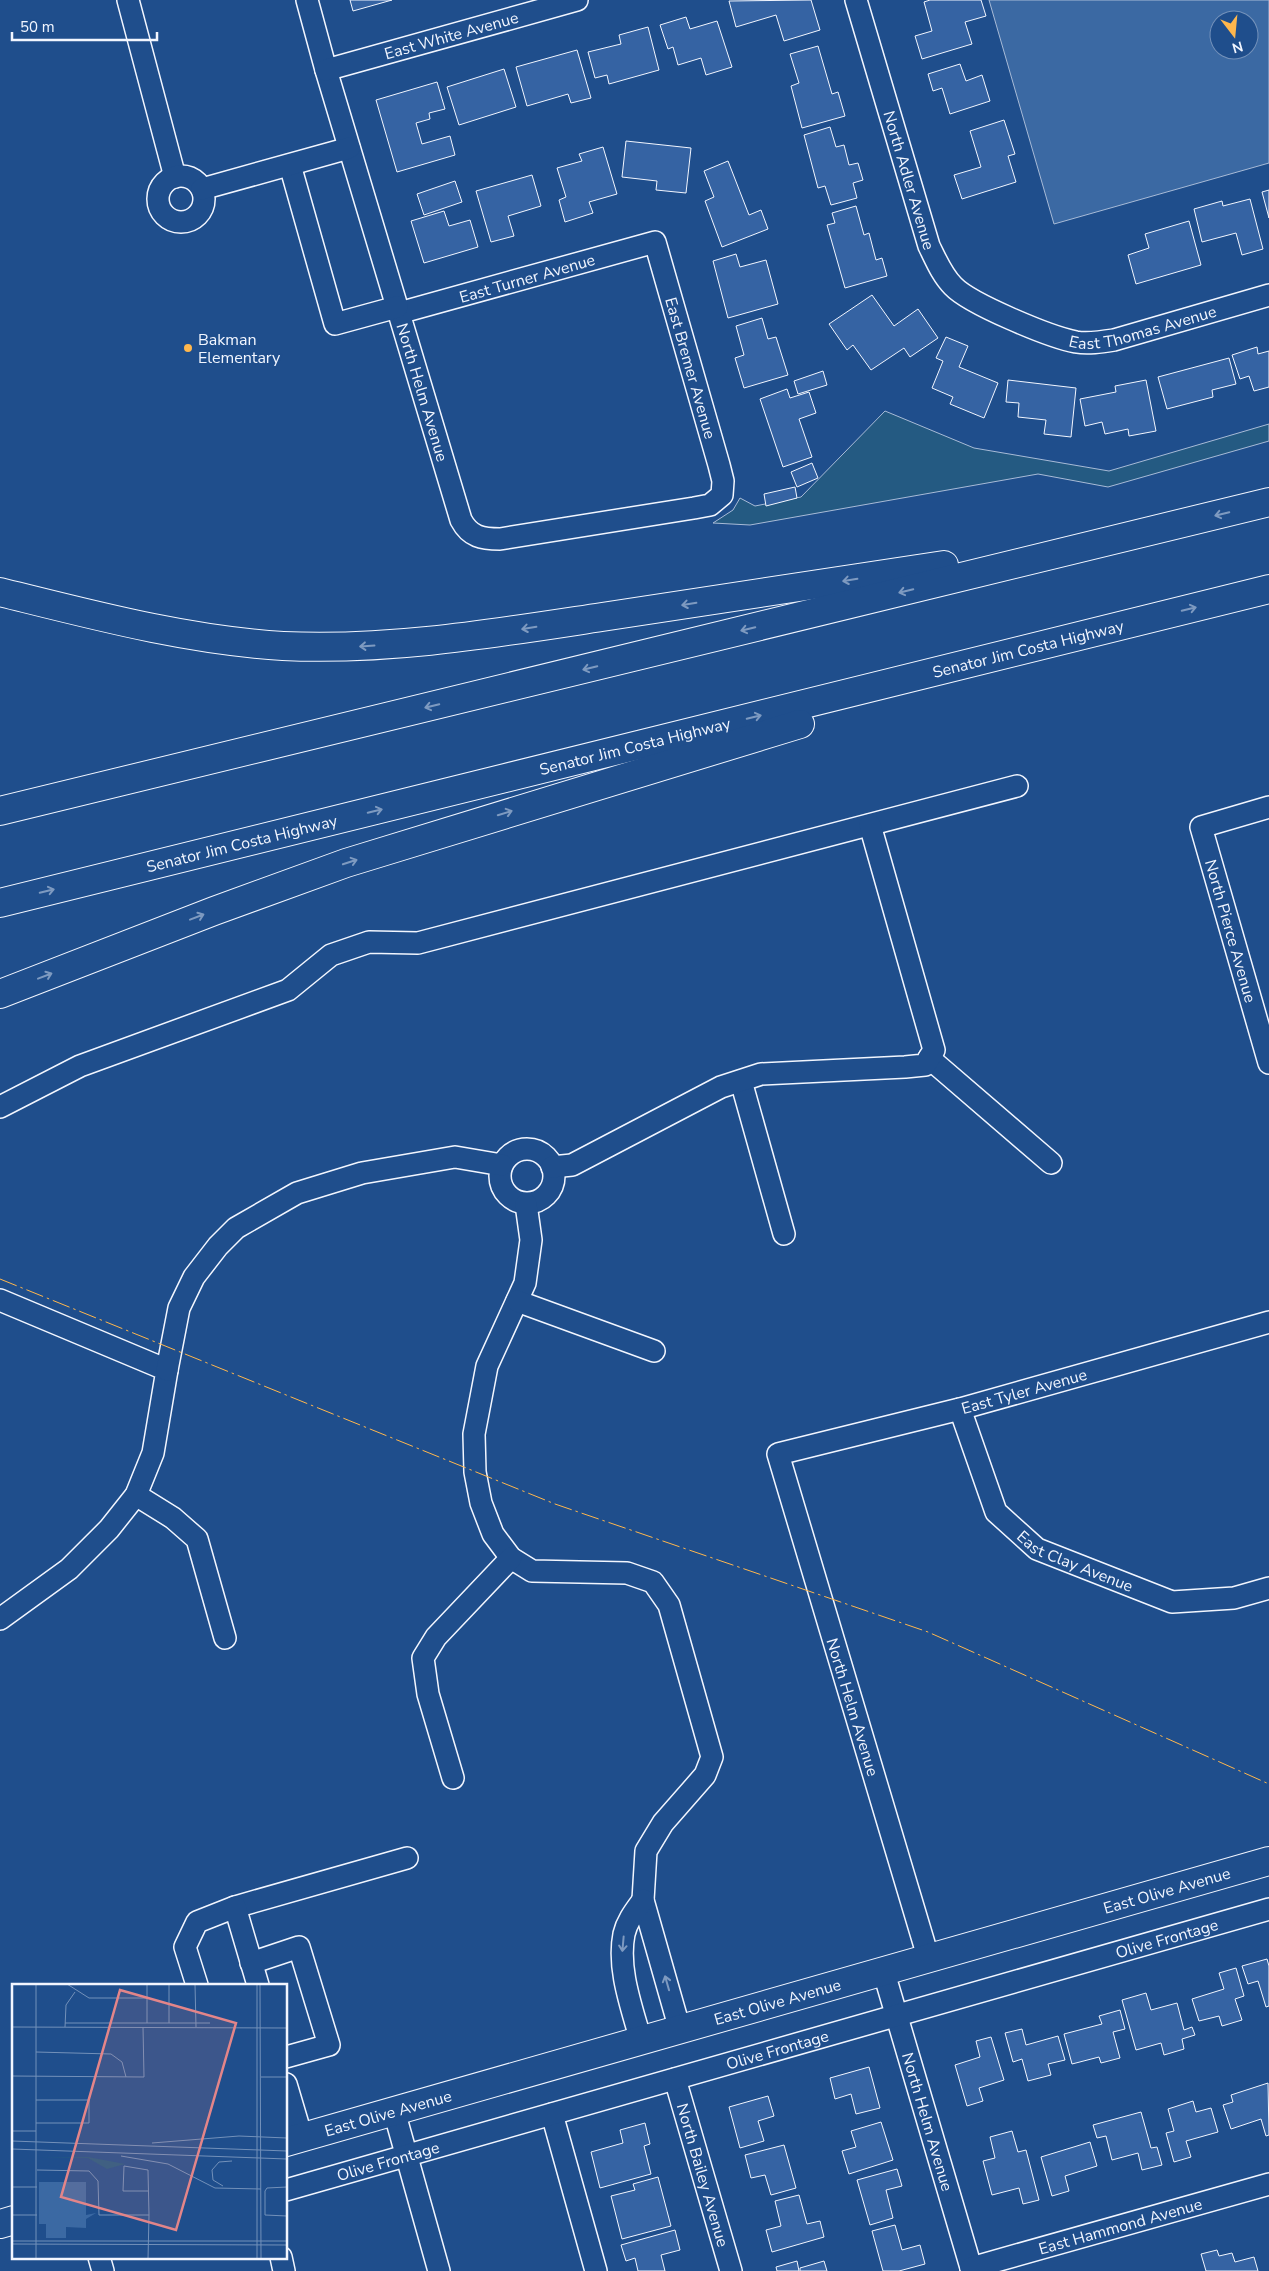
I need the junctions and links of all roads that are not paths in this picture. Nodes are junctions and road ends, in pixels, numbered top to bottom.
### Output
1 (128, 0) edge
2 (306, 0) edge
3 (577, 0) edge
4 (856, 0) edge
5 (326, 70) junction
6 (349, 148) junction
7 (290, 165) junction
8 (175, 177) junction
9 (202, 189) junction
10 (655, 242) joint
11 (1269, 296) edge
12 (398, 310) junction
13 (1016, 320) joint
14 (722, 495) joint
15 (1269, 502) edge
16 (1123, 538) junction
17 (1269, 590) edge
18 (0, 592) edge
19 (1142, 621) junction
20 (1017, 786) dead end
21 (1269, 807) edge
22 (0, 810) edge
23 (870, 824) junction
24 (0, 903) edge
25 (0, 994) edge
26 (929, 1058) junction
27 (1269, 1063) edge
28 (741, 1081) junction
29 (0, 1107) edge
30 (1051, 1163) dead end
31 (502, 1165) junction
32 (552, 1167) junction
33 (526, 1204) junction
34 (784, 1234) dead end
35 (0, 1300) edge
36 (517, 1301) junction
37 (1269, 1322) edge
38 (654, 1351) dead end
39 (167, 1370) junction
40 (960, 1409) junction
41 (778, 1454) joint
42 (136, 1495) junction
43 (511, 1558) junction
44 (1269, 1588) edge
45 (0, 1619) edge
46 (225, 1638) dead end
47 (453, 1778) dead end
48 (407, 1858) dead end
49 (1269, 1861) edge
50 (643, 1900) junction
51 (235, 1907) junction
52 (1269, 1909) edge
53 (929, 1960) junction
54 (251, 1962) junction
55 (884, 1972) junction
56 (197, 1984) edge
57 (258, 1984) edge
58 (897, 2016) junction
59 (680, 2030) junction
60 (641, 2041) junction
61 (288, 2056) edge
62 (675, 2079) junction
63 (288, 2098) edge
64 (394, 2111) junction
65 (552, 2114) junction
66 (294, 2140) edge
67 (406, 2156) junction
68 (1269, 2184) edge
69 (288, 2189) edge
70 (99, 2258) edge
71 (280, 2258) edge
72 (972, 2270) edge
73 (103, 2271) edge
74 (284, 2271) edge
75 (439, 2271) edge
76 (596, 2271) edge
77 (731, 2271) edge

1 - 8 street
2 - 5 street, North Helm Avenue
3 - 5 street, East White Avenue
4 - 13 street, North Adler Avenue
5 - 6 street, North Helm Avenue
6 - 7 street
6 - 12 street, North Helm Avenue
7 - 9 street
7 - 12 street, East Turner Avenue
8 - 9 street
8 - 9 street
10 - 12 street, East Turner Avenue
10 - 14 street, East Bremer Avenue
11 - 13 street, East Thomas Avenue
12 - 14 street, North Helm Avenue
15 -> 16 main road
16 -> 18 main road
16 -> 22 main road
19 -> 17 main road, Senator Jim Costa Highway
24 -> 19 main road, Senator Jim Costa Highway
25 -> 19 main road
20 - 23 street
21 - 27 street, North Pierce Avenue
23 - 26 street
23 - 29 street
26 - 28 street
26 - 30 street
28 - 32 street
28 - 34 street
31 - 32 street
31 - 33 street
31 - 39 street
32 - 33 street
33 - 36 street
35 - 39 street
36 - 38 street
36 - 43 street
37 - 40 street, East Tyler Avenue
39 - 42 street
40 - 41 street, East Tyler Avenue
40 - 44 street, East Clay Avenue
41 - 53 street, North Helm Avenue
42 - 45 street
42 - 46 street
43 - 47 street
43 - 50 street
48 - 51 street
49 - 53 main road, East Olive Avenue
59 -> 50 street
50 -> 60 street
51 - 54 street
51 - 56 street
52 - 58 street, Olive Frontage
53 - 55 main road, East Olive Avenue
54 - 57 street
54 - 61 street
55 - 58 street, North Helm Avenue
55 - 59 main road, East Olive Avenue
58 - 62 street, Olive Frontage
58 - 72 street, North Helm Avenue
59 - 60 main road, East Olive Avenue
60 - 64 main road, East Olive Avenue
62 - 65 street, Olive Frontage
62 - 77 street, North Bailey Avenue
63 - 66 street
64 - 66 main road, East Olive Avenue
64 - 67 street
65 - 67 street, Olive Frontage
65 - 76 street
67 - 69 street, Olive Frontage
67 - 75 street
68 - 72 street, East Hammond Avenue
70 - 73 street
71 - 74 street

